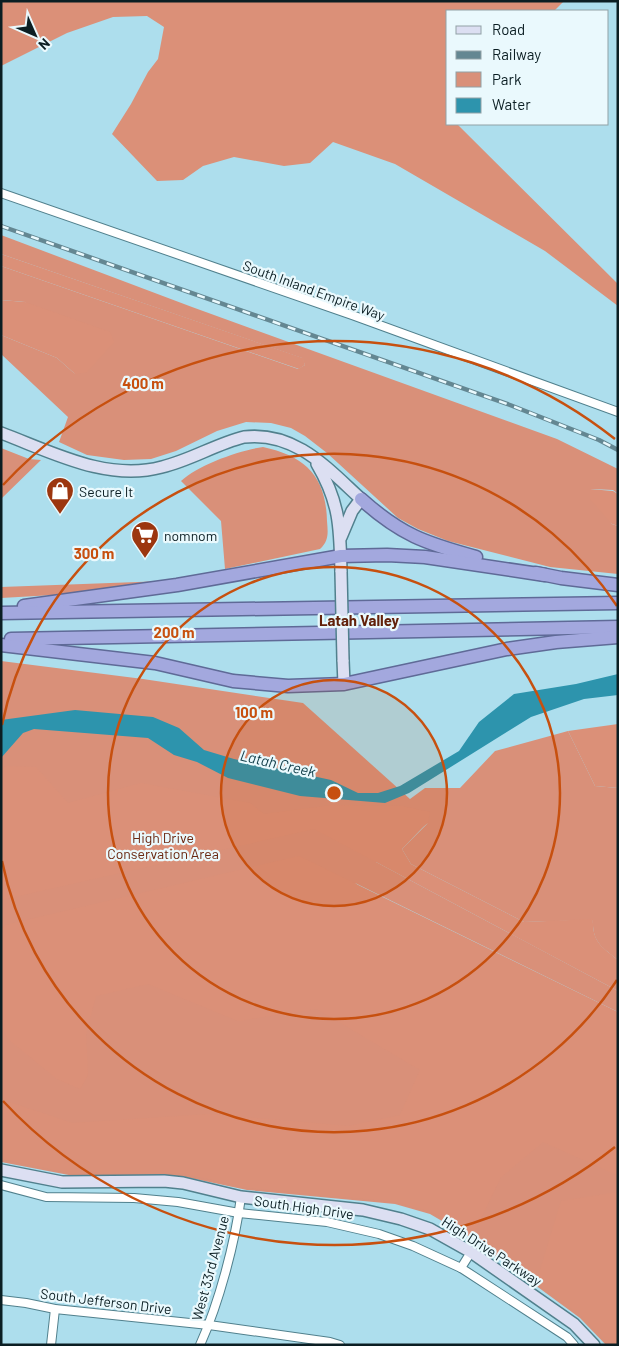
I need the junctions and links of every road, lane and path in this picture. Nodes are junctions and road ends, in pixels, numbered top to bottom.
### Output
1 (1, 193) edge
2 (618, 412) edge
3 (1, 433) edge
4 (313, 457) junction
5 (361, 499) junction
6 (340, 537) junction
7 (341, 556) junction
8 (544, 575) junction
9 (618, 585) edge
10 (618, 603) edge
11 (1, 609) edge
12 (1, 614) edge
13 (618, 626) edge
14 (618, 637) edge
15 (1, 640) edge
16 (1, 645) edge
17 (344, 684) junction
18 (1, 1170) edge
19 (1, 1185) edge
20 (241, 1198) junction
21 (239, 1213) junction
22 (471, 1252) junction
23 (461, 1268) junction
24 (1, 1300) edge
25 (55, 1309) junction
26 (209, 1325) junction
27 (329, 1343) edge
28 (51, 1345) edge
29 (200, 1345) edge
30 (340, 1345) edge
31 (574, 1345) edge
32 (594, 1345) edge

1 - 2 street, South Inland Empire Way
3 - 4 main road
4 - 5 main road
4 - 6 main road
5 - 6 main road
5 - 8 highway
6 - 7 main road
7 - 8 highway
7 - 11 highway
7 - 17 main road, bridge
8 - 9 highway
10 - 12 highway
13 - 15 highway
14 - 17 highway
16 - 17 highway
18 - 20 main road, South High Drive
19 - 21 street, South High Drive
20 - 21 street, West 33rd Avenue
20 - 22 main road, High Drive Parkway
21 - 23 street, South High Drive
21 - 26 street, West 33rd Avenue
22 - 23 street
22 - 32 main road, High Drive Parkway
23 - 31 street, South High Drive
24 - 25 street, South Jefferson Drive
25 - 26 street, South Jefferson Drive
25 - 28 street
26 - 27 street, South Jefferson Drive
26 - 29 street, West 33rd Avenue
27 - 30 street, South Jefferson Drive

